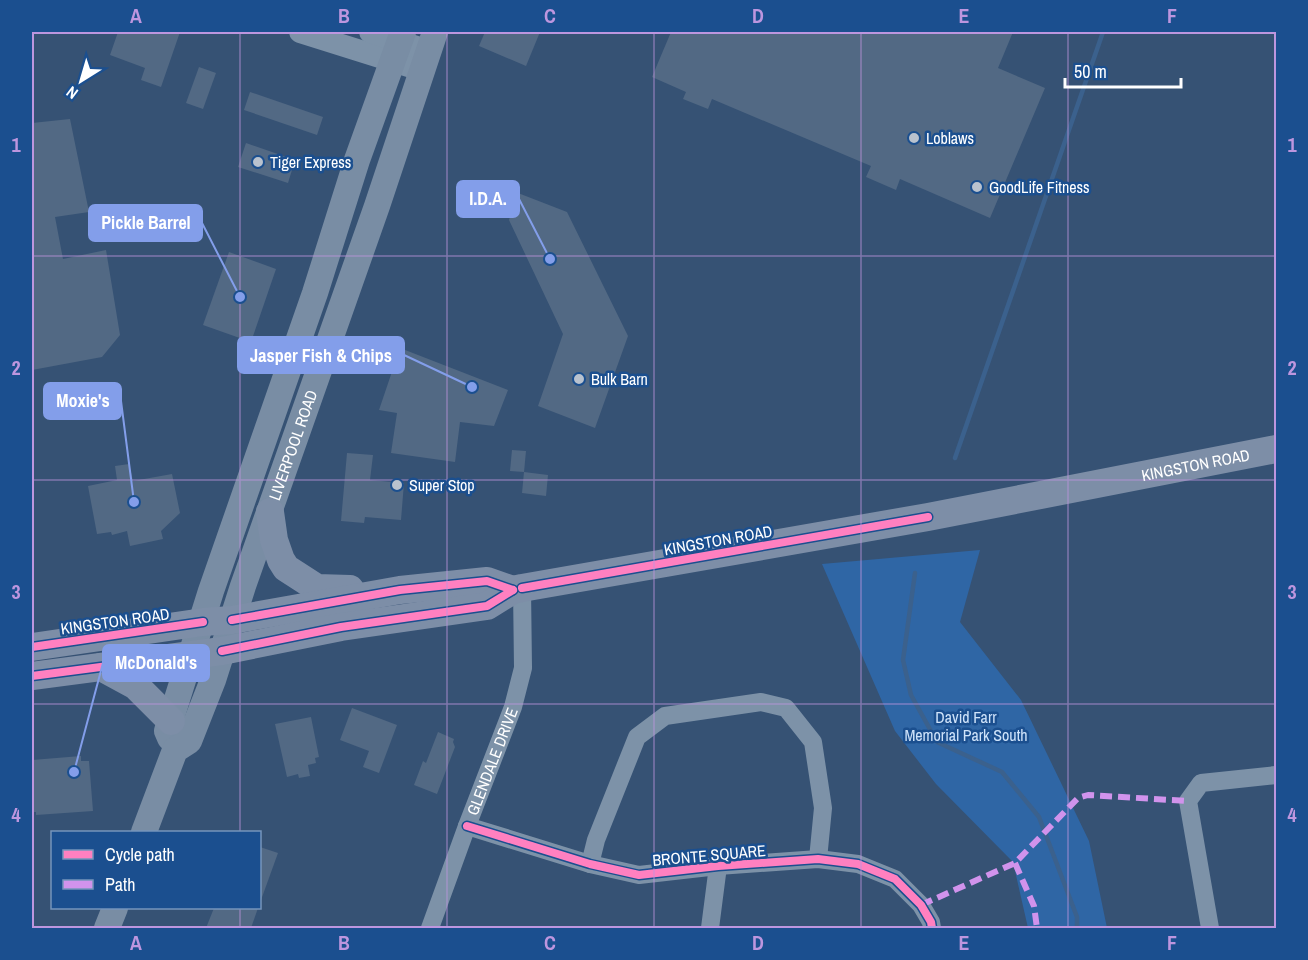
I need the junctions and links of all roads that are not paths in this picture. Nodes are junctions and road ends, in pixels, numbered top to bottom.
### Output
1 (300, 32) edge
2 (370, 32) edge
3 (399, 45) edge
4 (428, 51) edge
5 (1276, 449) edge
6 (270, 512) junction
7 (517, 589) junction
8 (400, 590) junction
9 (232, 620) junction
10 (203, 622) junction
11 (32, 647) edge
12 (222, 651) junction
13 (192, 655) junction
14 (101, 667) junction
15 (32, 676) edge
16 (171, 721) junction
17 (175, 750) junction
18 (1276, 775) edge
19 (466, 826) junction
20 (144, 831) edge
21 (818, 859) junction
22 (590, 864) junction
23 (718, 866) junction
24 (115, 909) edge
25 (107, 928) edge
26 (430, 928) edge
27 (710, 928) edge
28 (932, 928) edge
29 (1210, 928) edge

1 - 3 street
2 - 3 street
3 - 4 street
3 - 10 main road, LIVERPOOL ROAD
4 - 6 main road, LIVERPOOL ROAD
5 - 7 main road, KINGSTON ROAD
6 - 8 main road
6 - 9 main road, LIVERPOOL ROAD
7 - 8 main road, KINGSTON ROAD
7 - 12 main road, KINGSTON ROAD
7 - 19 street, GLENDALE DRIVE
8 - 9 main road, KINGSTON ROAD
9 - 10 main road, KINGSTON ROAD
9 - 12 main road, LIVERPOOL ROAD
10 - 11 main road, KINGSTON ROAD
10 - 13 main road, LIVERPOOL ROAD
12 - 13 main road, KINGSTON ROAD
12 - 17 main road, LIVERPOOL ROAD
13 - 14 main road, KINGSTON ROAD
13 - 16 main road, LIVERPOOL ROAD
14 - 15 main road, KINGSTON ROAD
14 - 16 main road
16 - 17 main road, LIVERPOOL ROAD
17 - 20 main road, LIVERPOOL ROAD
18 - 29 street
19 - 22 street, BRONTE SQUARE
19 - 26 street, GLENDALE DRIVE
21 - 22 street
21 - 23 street, BRONTE SQUARE
21 - 28 street, BRONTE SQUARE
22 - 23 street, BRONTE SQUARE
23 - 27 street, BRONTE SQUARE
24 - 25 main road

